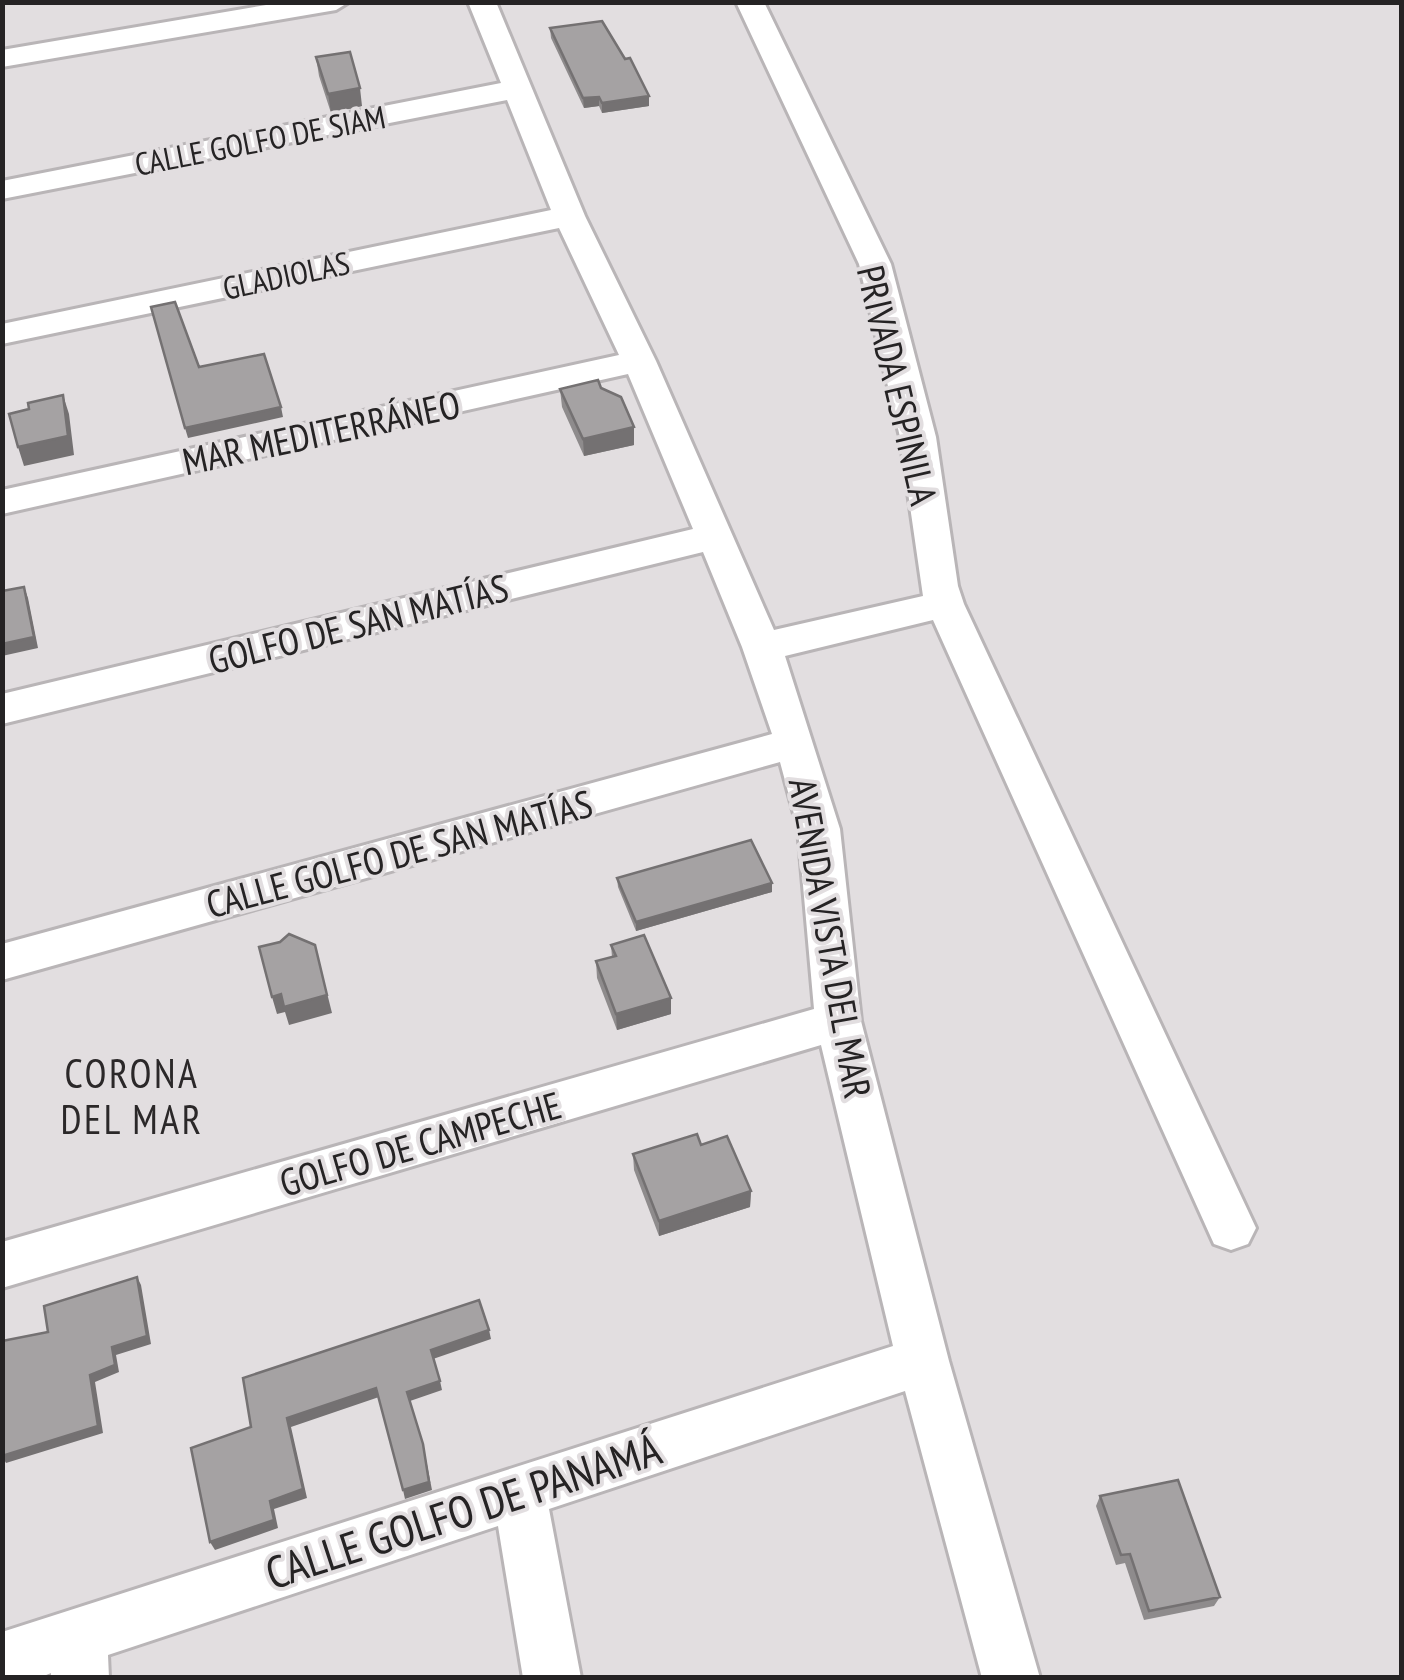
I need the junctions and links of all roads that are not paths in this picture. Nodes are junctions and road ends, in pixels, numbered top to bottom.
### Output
1 (336, 2) edge
2 (482, 2) edge
3 (750, 2) edge
4 (2, 60) edge
5 (518, 89) junction
6 (2, 190) edge
7 (569, 216) junction
8 (2, 334) edge
9 (639, 361) junction
10 (2, 502) edge
11 (714, 537) junction
12 (945, 604) junction
13 (762, 647) junction
14 (2, 709) edge
15 (795, 744) junction
16 (2, 962) edge
17 (838, 1022) junction
18 (1231, 1228) dead end
19 (2, 1265) edge
20 (923, 1360) junction
21 (518, 1493) junction
22 (80, 1656) edge
23 (2, 1660) edge
24 (552, 1678) edge
25 (1011, 1678) edge

1 - 4 street
2 - 5 street, AVENIDA VISTA DEL MAR
3 - 12 street, PRIVADA ESPINILA
5 - 6 street, CALLE GOLFO DE SIAM
5 - 7 street, AVENIDA VISTA DEL MAR
7 - 8 street, GLADIOLAS
7 - 9 street, AVENIDA VISTA DEL MAR
9 - 10 street, MAR MEDITERRÁNEO
9 - 11 street, AVENIDA VISTA DEL MAR
11 - 13 street, AVENIDA VISTA DEL MAR
11 - 14 street, GOLFO DE SAN MATÍAS
12 - 13 street
12 - 18 street, PRIVADA ESPINILA
13 - 15 street, AVENIDA VISTA DEL MAR
15 - 16 street, CALLE GOLFO DE SAN MATÍAS
15 - 17 street, AVENIDA VISTA DEL MAR
17 - 19 street, GOLFO DE CAMPECHE
17 - 20 street, AVENIDA VISTA DEL MAR
20 - 21 street, CALLE GOLFO DE PANAMÁ
20 - 25 street, AVENIDA VISTA DEL MAR
21 - 22 street, CALLE GOLFO DE PANAMÁ
21 - 24 street
22 - 23 street, CALLE GOLFO DE PANAMÁ

